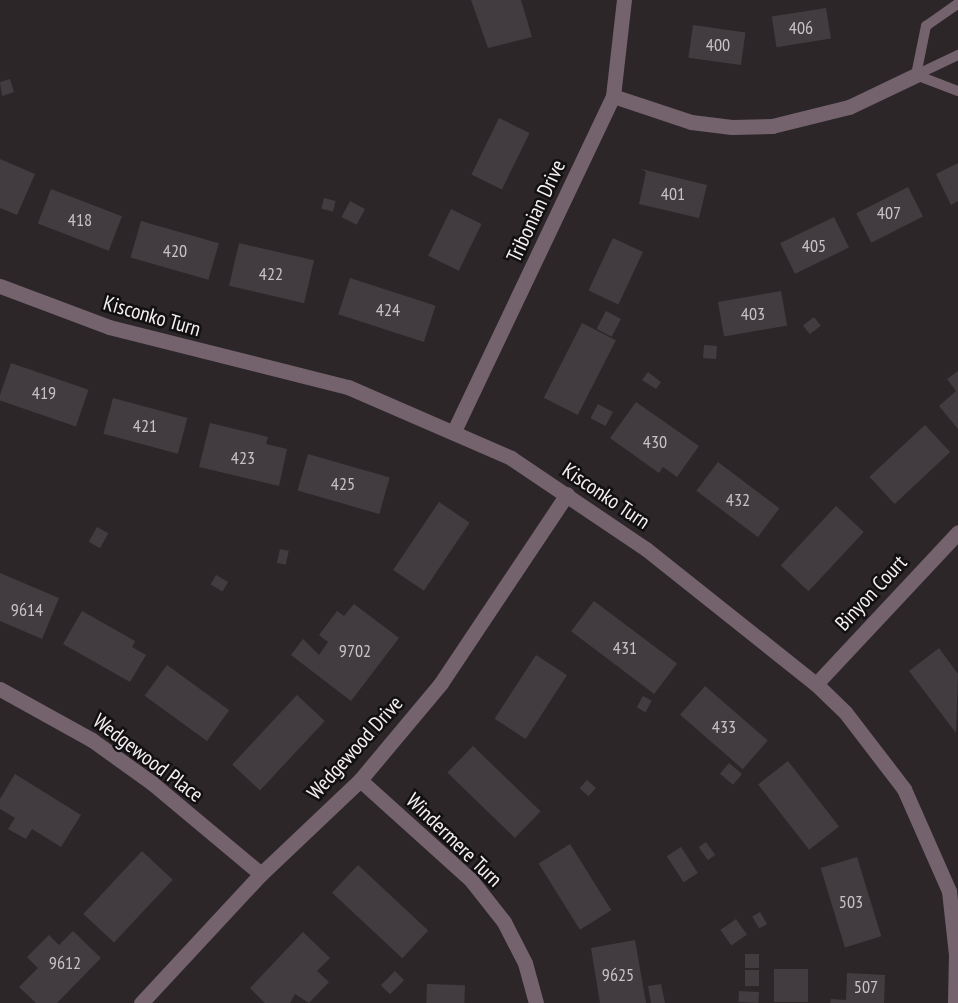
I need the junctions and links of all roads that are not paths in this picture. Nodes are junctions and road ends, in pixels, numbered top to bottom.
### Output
1 (624, 0) edge
2 (958, 4) edge
3 (958, 55) edge
4 (916, 75) junction
5 (958, 91) edge
6 (613, 96) junction
7 (0, 286) edge
8 (454, 431) junction
9 (567, 494) junction
10 (958, 532) edge
11 (816, 684) junction
12 (0, 689) edge
13 (360, 780) junction
14 (261, 874) junction
15 (954, 890) edge
16 (141, 1003) edge
17 (536, 1003) edge
18 (955, 1003) edge

1 - 6 street, Tribonian Drive
2 - 4 lane
3 - 4 lane
4 - 5 lane
4 - 6 street
6 - 8 street, Tribonian Drive
7 - 8 street, Kisconko Turn
8 - 9 street, Kisconko Turn
9 - 11 street, Kisconko Turn
9 - 13 street, Wedgewood Drive
10 - 11 street, Binyon Court
11 - 15 street, Kisconko Turn
12 - 14 street, Wedgewood Place
13 - 14 street, Wedgewood Drive
13 - 17 street, Windermere Turn
14 - 16 street, Wedgewood Drive
15 - 18 street, Kisconko Turn

